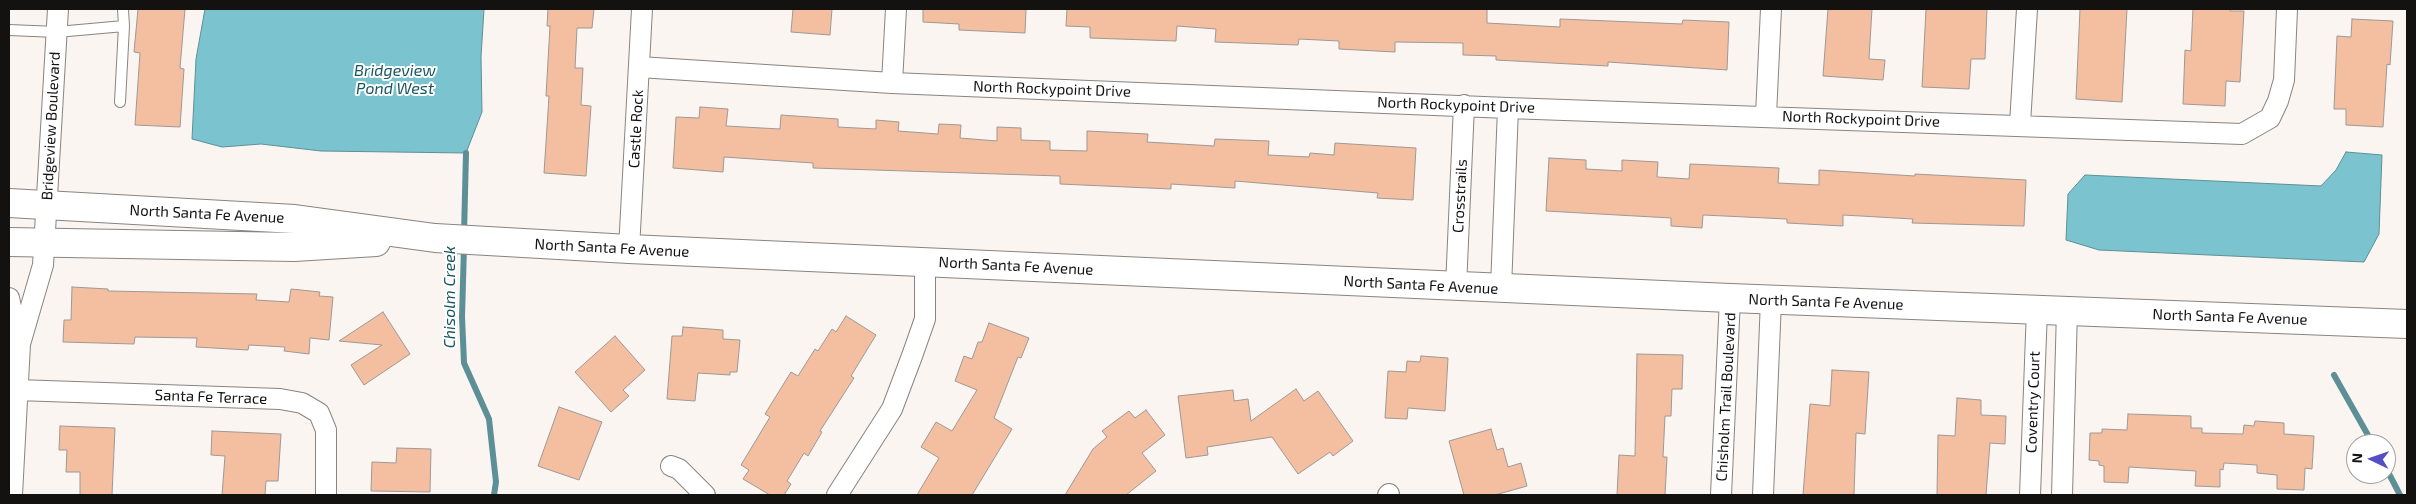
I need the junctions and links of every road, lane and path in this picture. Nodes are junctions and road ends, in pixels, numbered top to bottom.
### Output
1 (58, 9) edge
2 (123, 9) edge
3 (642, 9) edge
4 (896, 9) edge
5 (1771, 9) edge
6 (2027, 9) edge
7 (2287, 9) edge
8 (124, 26) junction
9 (9, 30) edge
10 (57, 32) junction
11 (639, 67) junction
12 (892, 83) junction
13 (120, 102) dead end
14 (1464, 105) junction
15 (1508, 108) junction
16 (1766, 116) junction
17 (2020, 124) junction
18 (9, 203) edge
19 (47, 205) junction
20 (435, 238) junction
21 (9, 242) edge
22 (44, 244) junction
23 (629, 249) junction
24 (925, 262) junction
25 (1456, 287) junction
26 (1501, 288) junction
27 (9, 298) edge
28 (1730, 298) junction
29 (1771, 300) junction
30 (2036, 309) junction
31 (2067, 310) junction
32 (2407, 324) edge
33 (20, 344) junction
34 (17, 390) junction
35 (671, 466) dead end
36 (12, 495) edge
37 (326, 495) edge
38 (705, 495) edge
39 (837, 495) edge
40 (1721, 495) edge
41 (1763, 495) edge
42 (2030, 495) edge
43 (2062, 495) edge

1 - 10 street, Bridgeview Boulevard
2 - 8 lane
3 - 11 street, Castle Rock
4 - 12 street
5 - 16 street
6 - 17 street
7 - 17 street, North Rockypoint Drive
8 - 10 lane
8 - 13 lane
9 - 10 lane
10 - 19 street, Bridgeview Boulevard
11 - 12 street, North Rockypoint Drive
11 - 23 street, Castle Rock
12 - 14 street, North Rockypoint Drive
14 - 15 street, North Rockypoint Drive
14 - 25 street, Crosstrails
15 - 16 street, North Rockypoint Drive
15 - 26 street
16 - 17 street, North Rockypoint Drive
18 - 19 main road, North Santa Fe Avenue
19 - 20 main road, North Santa Fe Avenue
19 - 22 street, Bridgeview Boulevard
20 - 22 main road, North Santa Fe Avenue
20 - 23 main road, North Santa Fe Avenue
21 - 22 main road, North Santa Fe Avenue
22 - 33 street, Bridgeview Boulevard
23 - 24 main road, North Santa Fe Avenue
24 - 25 main road, North Santa Fe Avenue
24 - 39 street
25 - 26 main road, North Santa Fe Avenue
26 - 28 main road, North Santa Fe Avenue
27 - 33 street
28 - 29 main road, North Santa Fe Avenue
28 - 40 street, Chisholm Trail Boulevard
29 - 30 main road, North Santa Fe Avenue
29 - 41 street
30 - 31 main road, North Santa Fe Avenue
30 - 42 street, Coventry Court
31 - 32 main road, North Santa Fe Avenue
31 - 43 street, Coventry Court
33 - 34 street
34 - 36 street
34 - 37 street, Santa Fe Terrace
35 - 38 street

